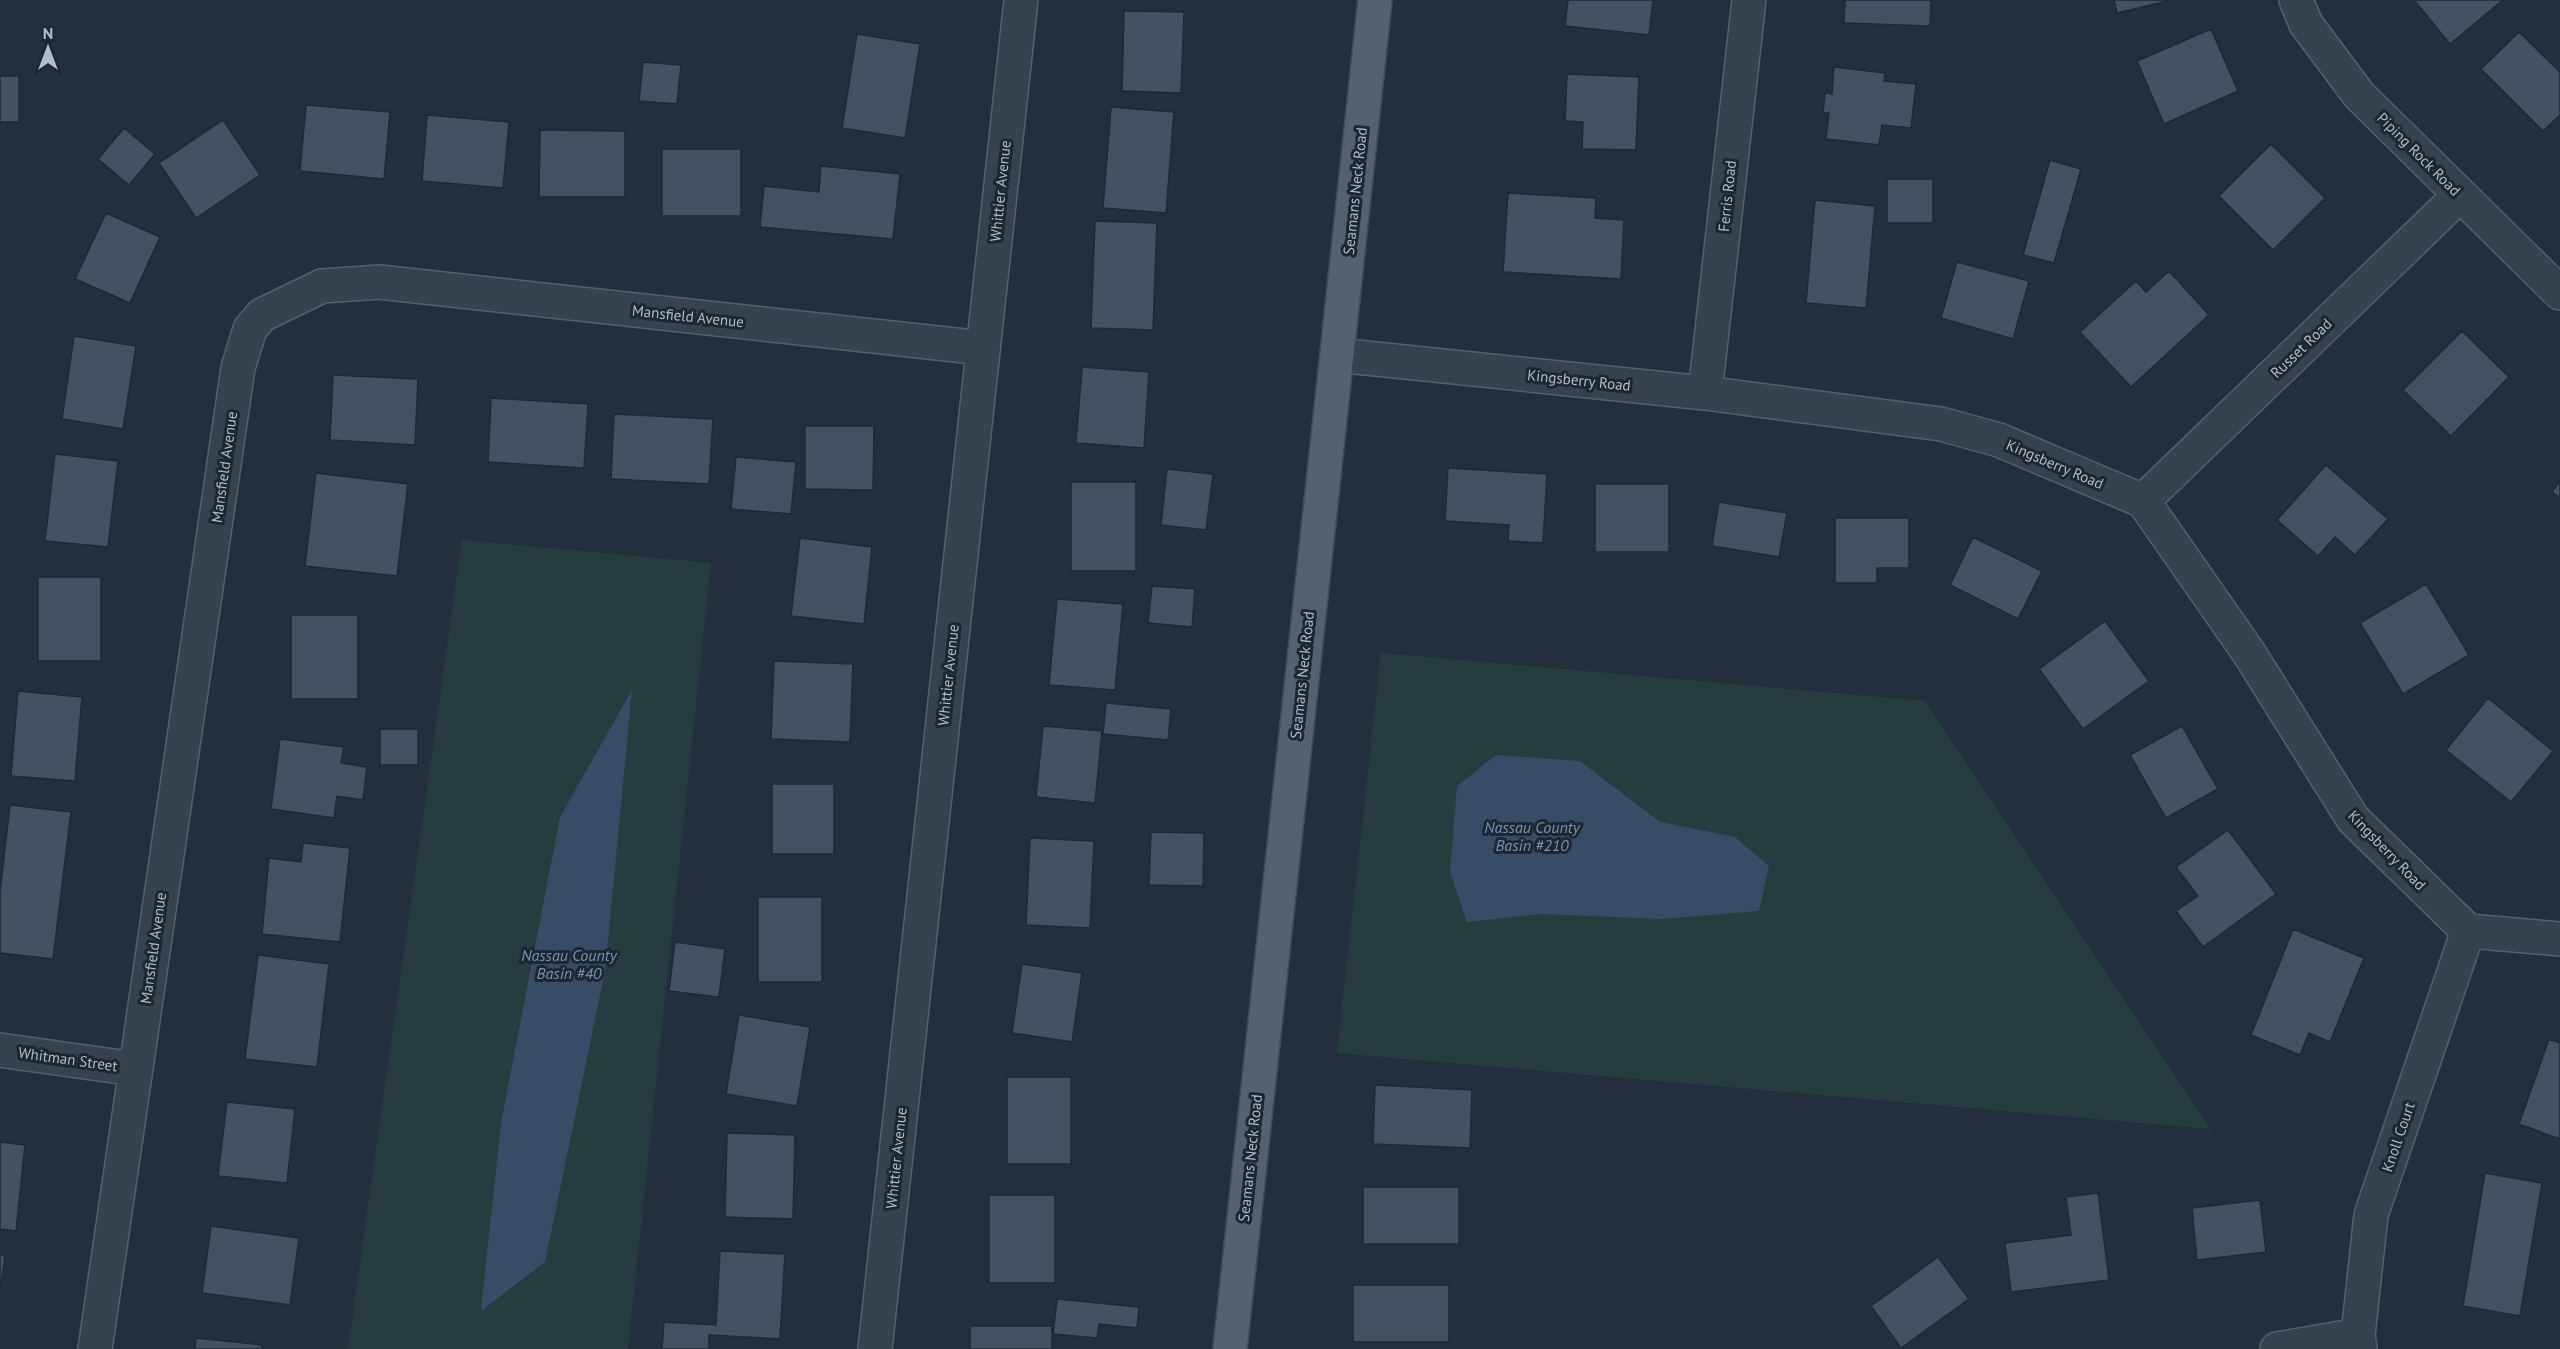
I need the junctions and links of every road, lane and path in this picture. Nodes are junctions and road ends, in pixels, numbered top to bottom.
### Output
1 (1021, 0) edge
2 (1375, 0) edge
3 (1749, 0) edge
4 (2296, 0) edge
5 (2460, 195) junction
6 (2560, 292) edge
7 (984, 348) junction
8 (1337, 355) junction
9 (1705, 393) junction
10 (2143, 501) junction
11 (2468, 931) junction
12 (2560, 939) edge
13 (0, 1050) edge
14 (135, 1069) junction
15 (2359, 1342) edge
16 (95, 1349) edge
17 (875, 1349) edge
18 (1230, 1349) edge
19 (2277, 1349) edge

1 - 7 street, Whittier Avenue
2 - 8 main road, Seamans Neck Road
3 - 9 street, Ferris Road
4 - 5 street, Piping Rock Road
5 - 6 street, Piping Rock Road
5 - 10 street, Russet Road
7 - 14 street, Mansfield Avenue
7 - 17 street, Whittier Avenue
8 - 9 street, Kingsberry Road
8 - 18 main road, Seamans Neck Road
9 - 10 street, Kingsberry Road
10 - 11 street, Kingsberry Road
11 - 12 street
11 - 15 street, Knoll Court
13 - 14 street, Whitman Street
14 - 16 street, Mansfield Avenue
15 - 19 street

